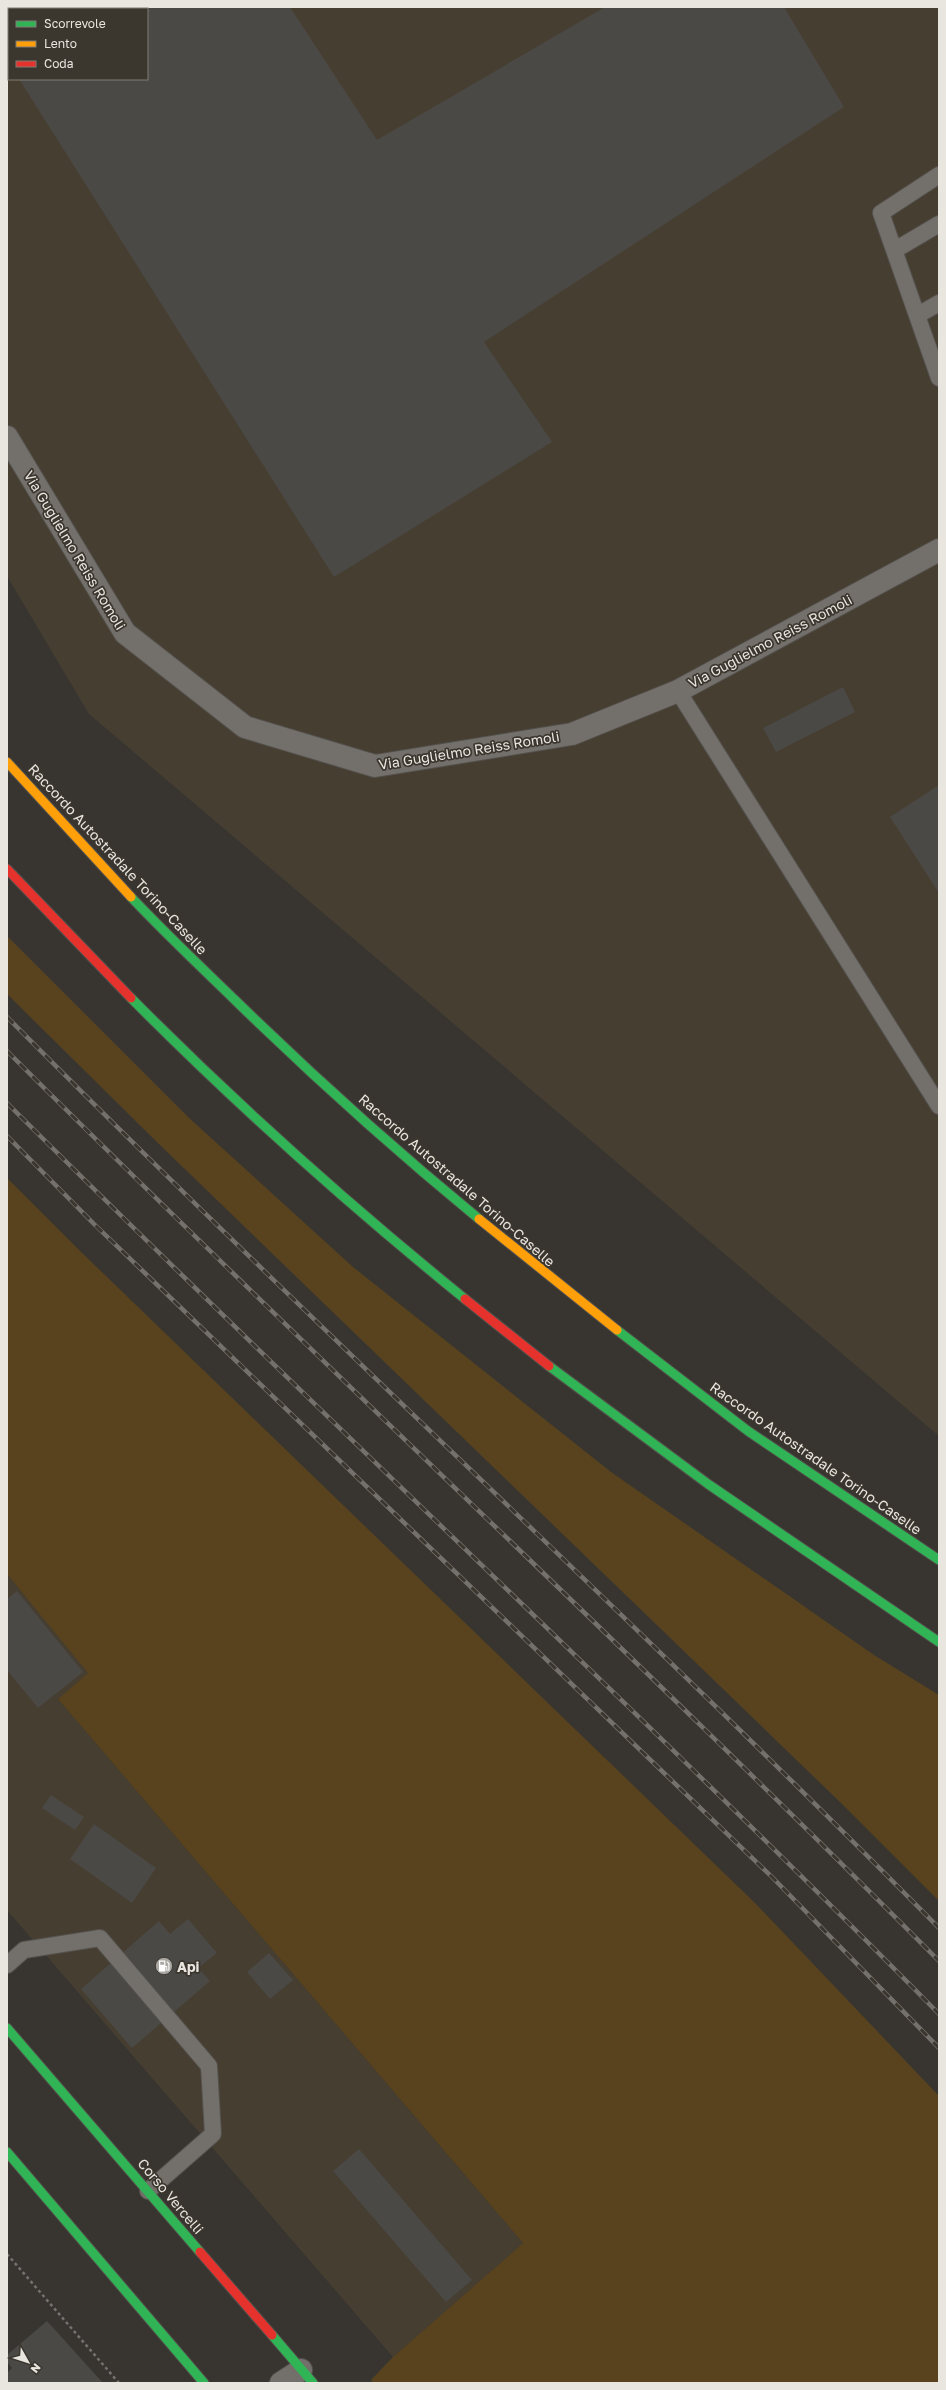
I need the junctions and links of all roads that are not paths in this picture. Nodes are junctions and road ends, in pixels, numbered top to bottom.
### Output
1 (939, 175) edge
2 (939, 224) edge
3 (894, 250) junction
4 (939, 303) edge
5 (918, 315) junction
6 (939, 378) edge
7 (7, 437) edge
8 (939, 550) edge
9 (678, 691) junction
10 (7, 762) edge
11 (7, 869) edge
12 (939, 1106) edge
13 (939, 1560) edge
14 (939, 1642) edge
15 (7, 1965) edge
16 (7, 2028) edge
17 (7, 2152) edge
18 (148, 2191) junction
19 (307, 2377) edge
20 (204, 2383) edge
21 (281, 2383) edge

1 - 3 lane
2 - 3 lane
3 - 5 lane
4 - 5 lane
5 - 6 lane
7 - 9 street, Via Guglielmo Reiss Romoli
8 - 9 street, Via Guglielmo Reiss Romoli
9 - 12 lane
10 - 13 main road, Raccordo Autostradale Torino-Caselle
11 - 14 main road
15 - 18 lane
16 - 18 main road, Corso Vercelli
17 - 20 main road
18 - 19 main road, Corso Vercelli
19 - 21 street

